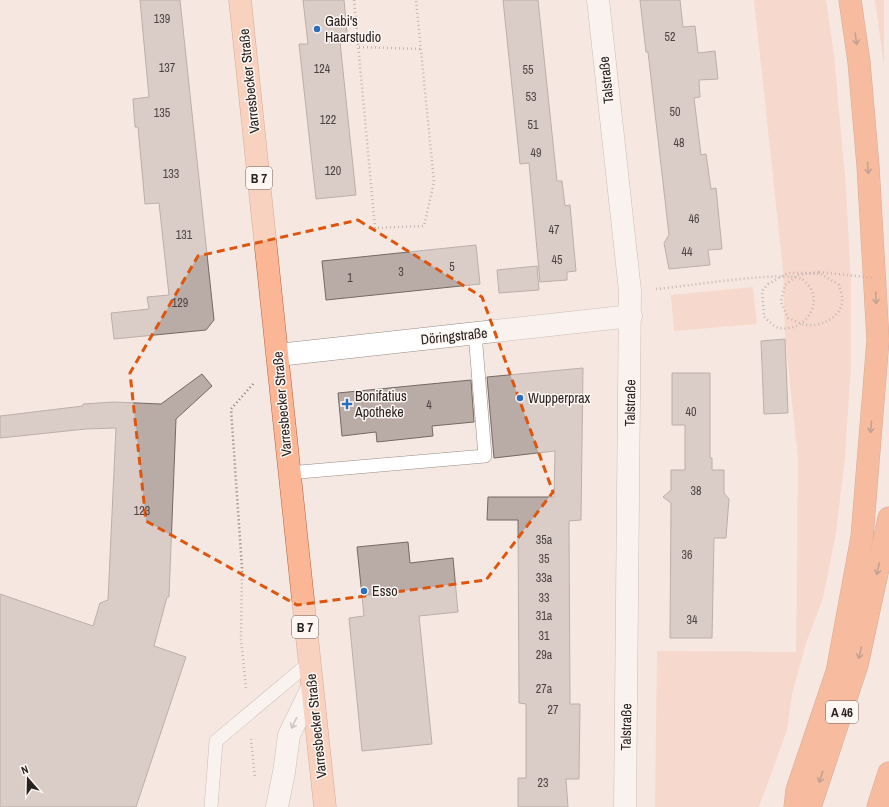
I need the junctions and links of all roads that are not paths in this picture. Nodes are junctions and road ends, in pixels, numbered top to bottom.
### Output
1 (240, 0) edge
2 (598, 0) edge
3 (850, 0) edge
4 (631, 316) junction
5 (475, 333) junction
6 (278, 355) junction
7 (288, 473) junction
8 (889, 518) edge
9 (309, 663) junction
10 (312, 688) junction
11 (889, 773) edge
12 (212, 807) edge
13 (277, 807) edge
14 (325, 807) edge
15 (625, 807) edge
16 (795, 807) edge
17 (810, 807) edge
18 (878, 807) edge

1 - 6 main road, Varresbecker Straße / B 7
2 - 4 street, Talstraße
3 -> 16 highway
4 - 5 street, Döringstraße
4 - 15 street, Talstraße
5 - 6 street, Döringstraße
5 - 7 lane
6 - 7 main road, Varresbecker Straße / B 7
7 - 9 main road, Varresbecker Straße / B 7
8 -> 17 highway, A 46
9 - 10 main road, Varresbecker Straße / B 7
9 - 12 lane
10 -> 13 street
10 - 14 main road, Varresbecker Straße / B 7
11 - 18 highway

